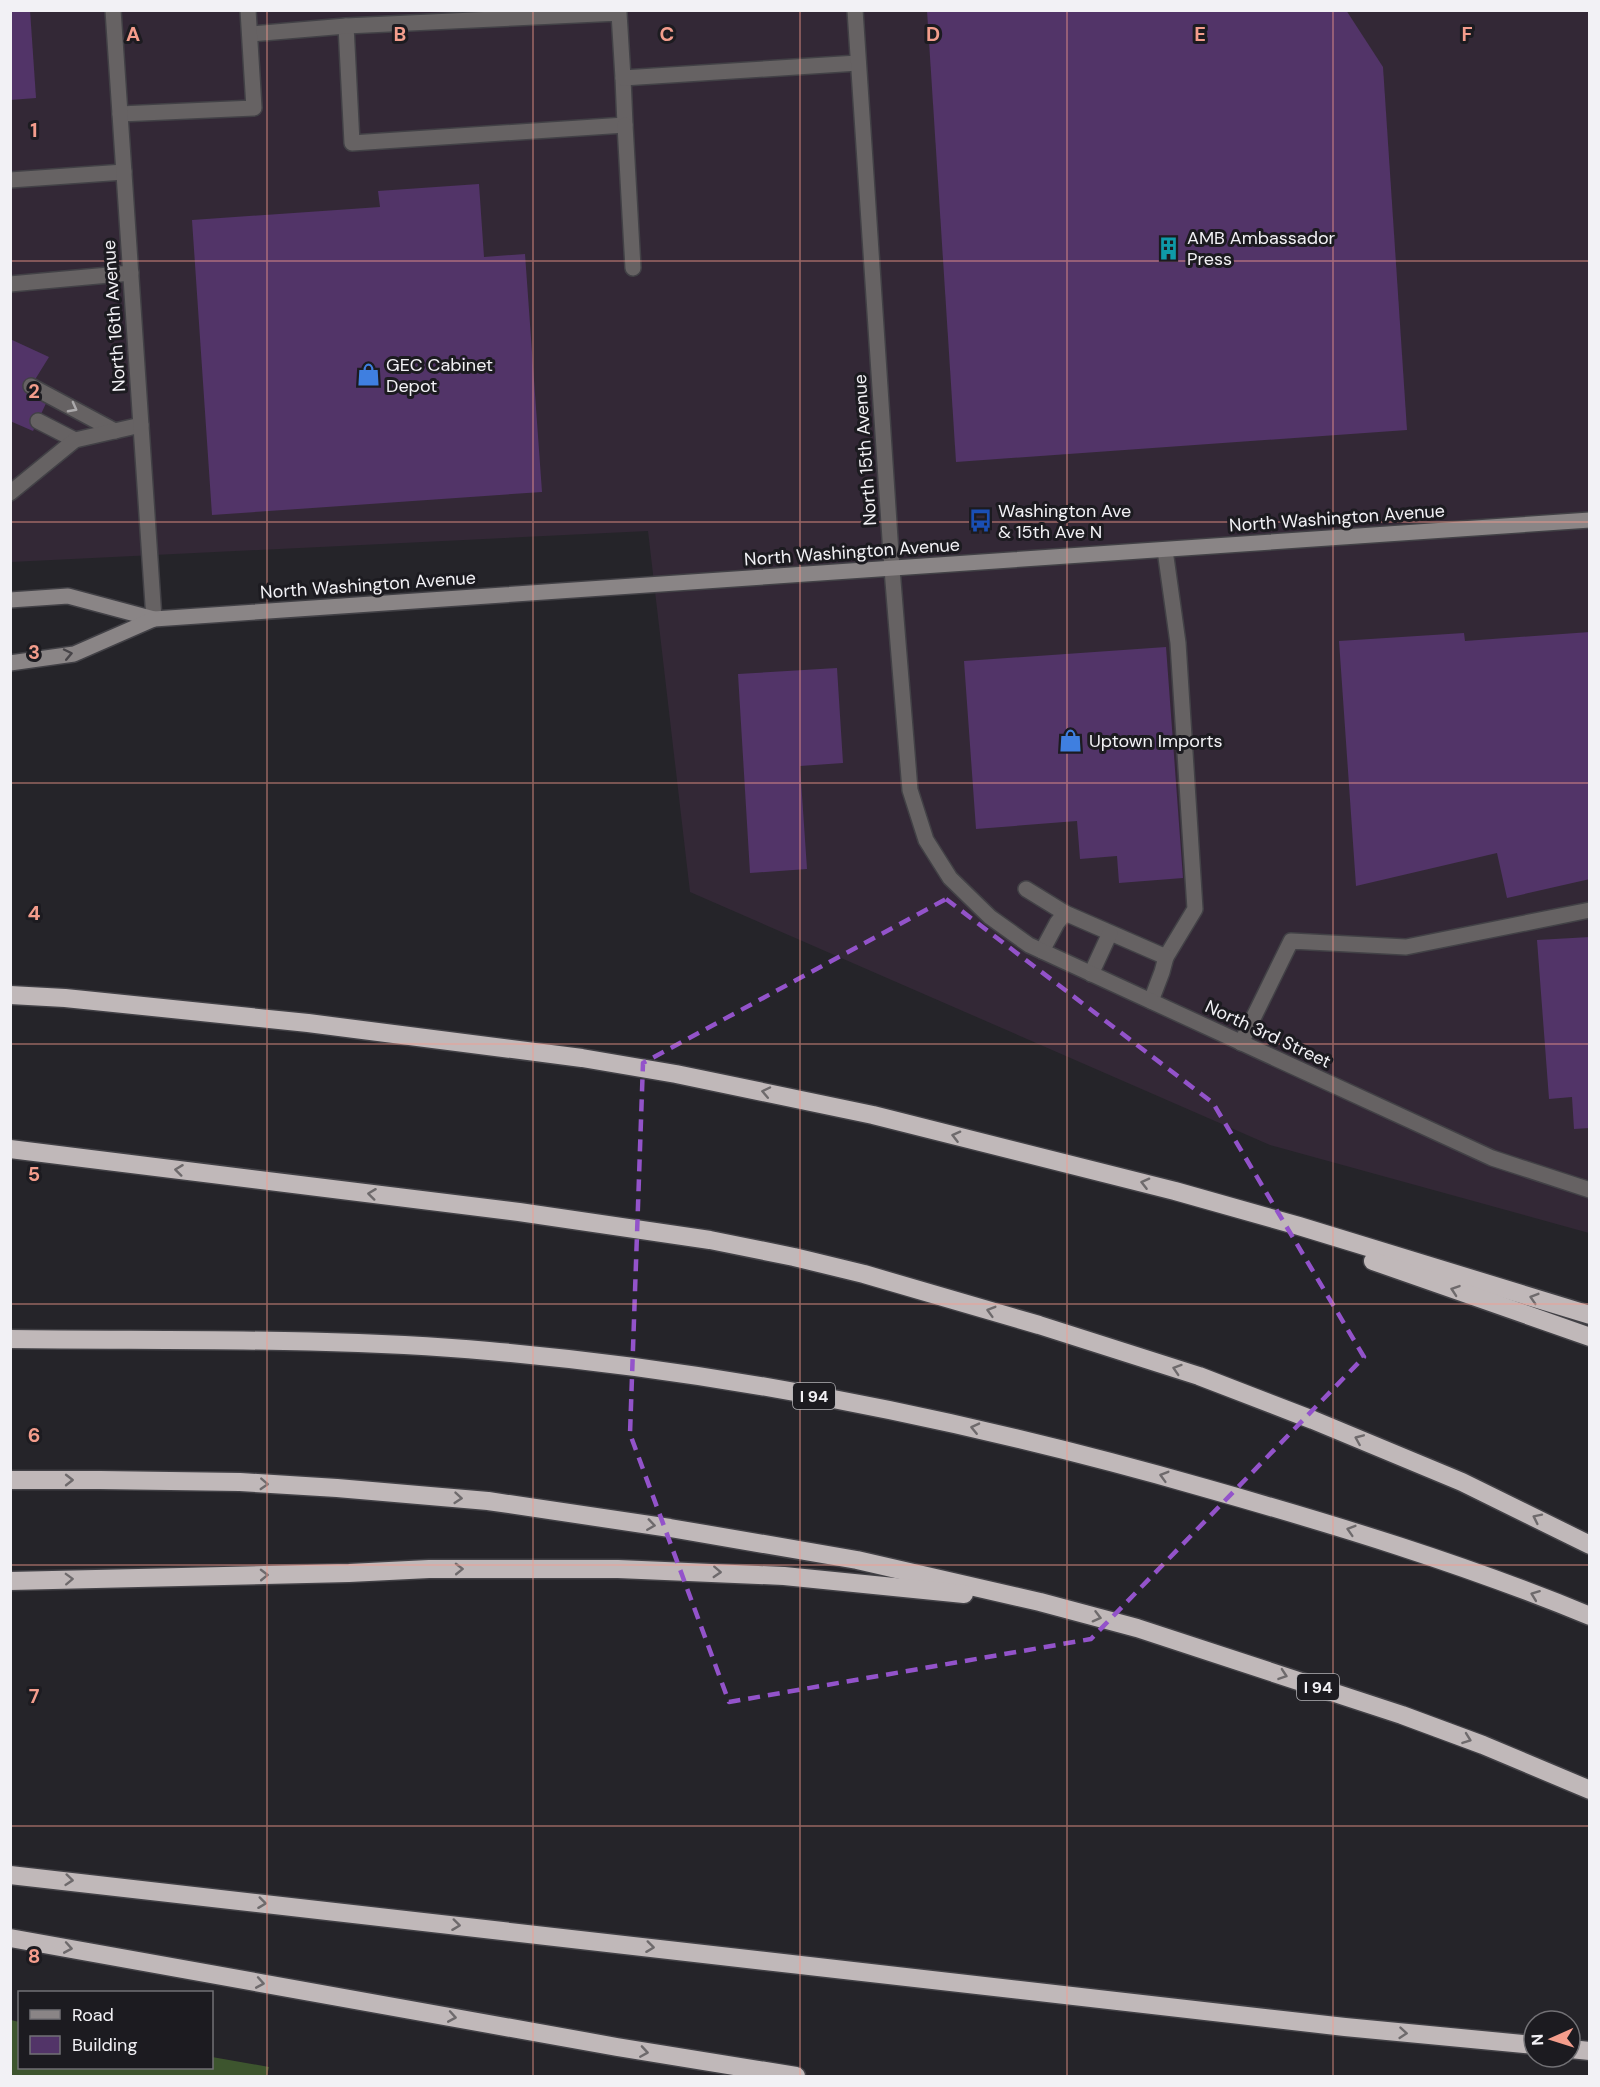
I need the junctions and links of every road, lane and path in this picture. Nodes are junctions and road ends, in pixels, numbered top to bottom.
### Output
1 (113, 10) edge
2 (248, 10) edge
3 (855, 10) edge
4 (346, 26) junction
5 (250, 34) junction
6 (858, 63) junction
7 (622, 78) junction
8 (120, 114) junction
9 (625, 125) junction
10 (124, 172) junction
11 (10, 180) edge
12 (633, 268) dead end
13 (131, 273) junction
14 (10, 284) edge
15 (31, 386) dead end
16 (38, 421) dead end
17 (141, 425) junction
18 (115, 431) junction
19 (75, 440) junction
20 (10, 494) edge
21 (1590, 520) edge
22 (1166, 549) junction
23 (892, 569) junction
24 (10, 600) edge
25 (154, 619) junction
26 (10, 663) edge
27 (950, 878) joint
28 (1026, 889) dead end
29 (1590, 910) edge
30 (1065, 913) junction
31 (1110, 933) junction
32 (1042, 951) junction
33 (1166, 957) junction
34 (1091, 974) junction
35 (10, 995) edge
36 (1151, 1001) junction
37 (1241, 1043) junction
38 (10, 1149) edge
39 (1590, 1190) edge
40 (1175, 1191) junction
41 (1590, 1315) edge
42 (1590, 1337) edge
43 (10, 1339) edge
44 (10, 1480) edge
45 (1590, 1545) edge
46 (10, 1581) edge
47 (1040, 1602) junction
48 (1590, 1617) edge
49 (1590, 1790) edge
50 (10, 1875) edge
51 (10, 1938) edge
52 (1522, 2044) edge
53 (796, 2076) edge

1 - 8 street, North 16th Avenue
2 - 5 street
3 - 6 street, North 15th Avenue
4 - 5 street
4 - 7 street
4 - 9 street
5 - 8 street
6 - 7 street
6 - 23 street, North 15th Avenue
7 - 9 street
8 - 10 street, North 16th Avenue
9 - 12 street
10 - 11 street
10 - 13 street, North 16th Avenue
13 - 14 street
13 - 17 street, North 16th Avenue
15 -> 18 street
16 - 19 street
17 - 18 street
17 - 25 street, North 16th Avenue
18 - 19 street
19 - 20 street
21 - 22 main road, North Washington Avenue
22 - 23 main road, North Washington Avenue
22 - 33 street
23 - 25 main road, North Washington Avenue
23 - 27 street, North 15th Avenue
24 - 25 main road, North Washington Avenue
26 -> 25 main road, North Washington Avenue
27 - 32 street, North 3rd Street
28 - 30 street
29 - 37 street
30 - 31 street
30 - 32 street
31 - 33 street
31 - 34 street
32 - 34 street, North 3rd Street
33 - 36 street
34 - 36 street, North 3rd Street
40 -> 35 highway
36 - 37 street, North 3rd Street
37 - 39 street, North 3rd Street
45 -> 38 highway
41 -> 40 highway
42 -> 40 highway
48 -> 43 highway, I 94
44 -> 47 highway, I 94
46 -> 47 highway
47 -> 49 highway, I 94
50 -> 52 highway
51 -> 53 highway

